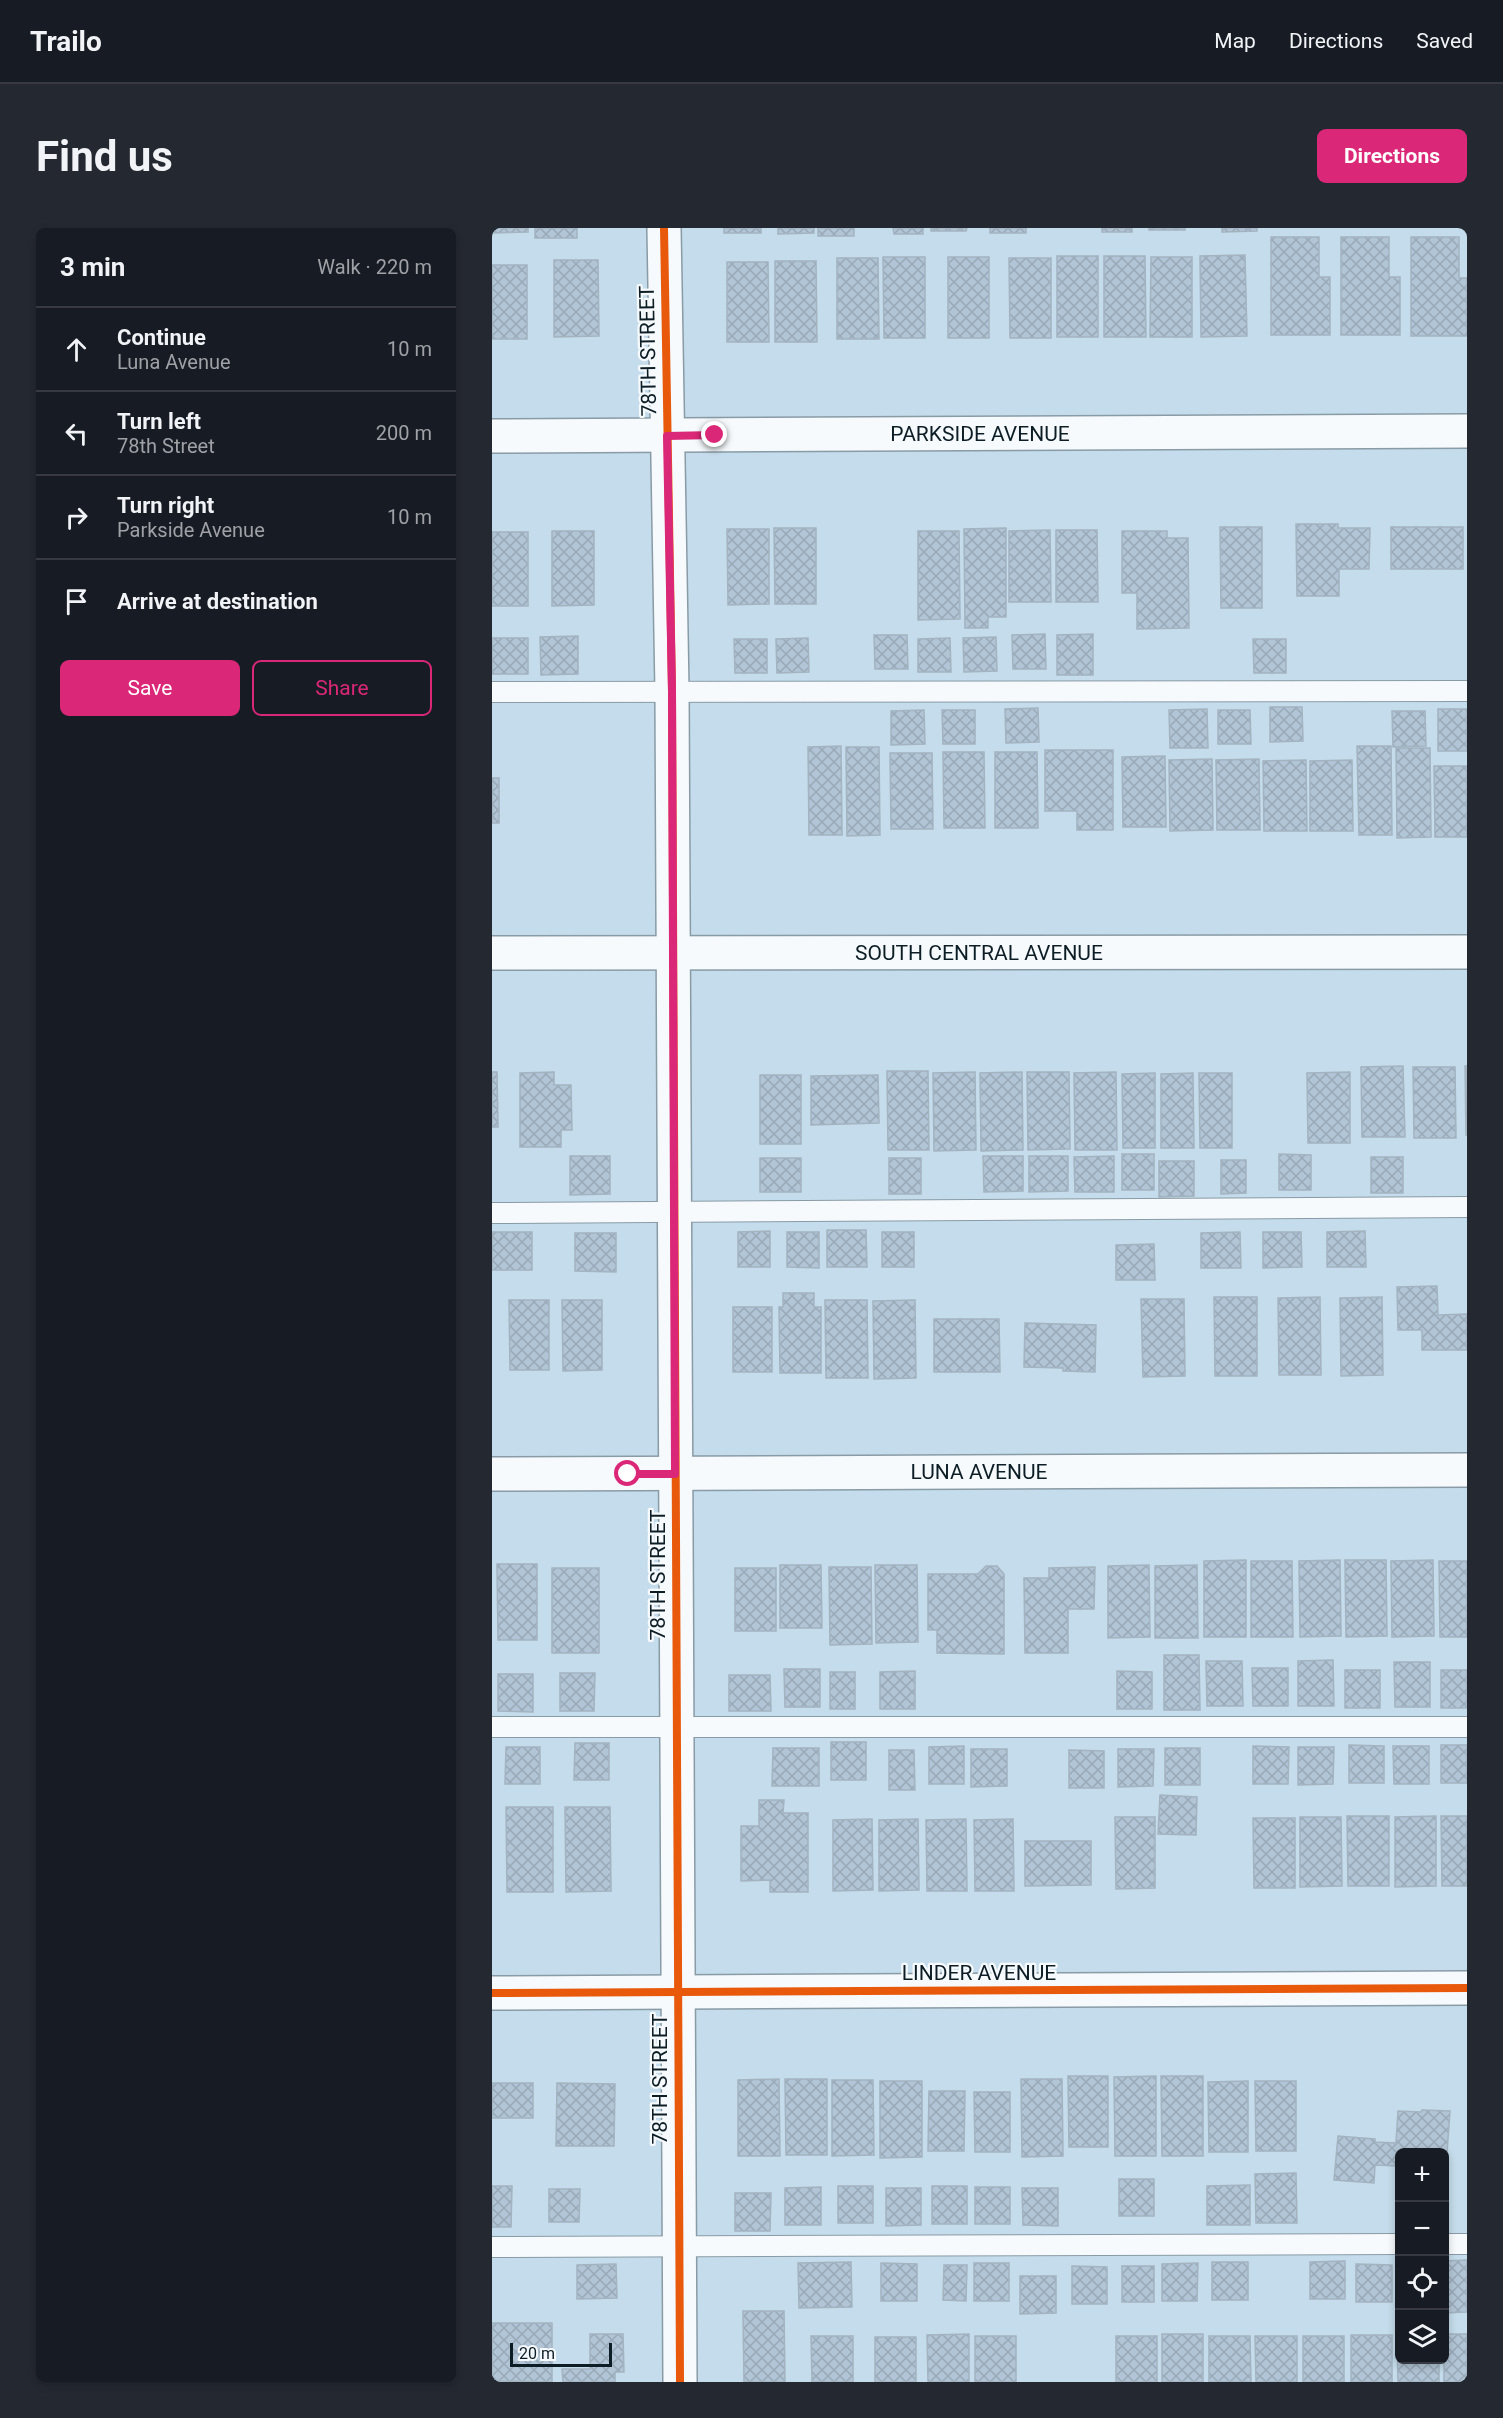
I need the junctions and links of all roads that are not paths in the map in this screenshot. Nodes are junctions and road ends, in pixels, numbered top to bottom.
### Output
1 (664, 228) edge
2 (1467, 431) edge
3 (492, 436) edge
4 (667, 436) junction
5 (672, 691) junction
6 (1467, 691) edge
7 (492, 692) edge
8 (1467, 952) edge
9 (492, 953) edge
10 (674, 953) junction
11 (1467, 1207) edge
12 (673, 1211) junction
13 (492, 1213) edge
14 (1467, 1470) edge
15 (492, 1474) edge
16 (675, 1474) junction
17 (492, 1727) edge
18 (677, 1727) junction
19 (1467, 1727) edge
20 (1467, 1988) edge
21 (678, 1993) junction
22 (492, 1994) edge
23 (1395, 2244) edge
24 (1449, 2244) edge
25 (1467, 2244) edge
26 (678, 2246) junction
27 (492, 2247) edge
28 (680, 2382) edge

1 - 4 street, 78TH STREET
2 - 4 street, PARKSIDE AVENUE
3 - 4 street, PARKSIDE AVENUE
4 - 5 street, 78TH STREET
5 - 6 lane
5 - 7 lane
5 - 10 street, 78TH STREET
8 - 10 street, SOUTH CENTRAL AVENUE
9 - 10 street, SOUTH CENTRAL AVENUE
10 - 12 street, 78TH STREET
11 - 12 lane
12 - 13 lane
12 - 16 street, 78TH STREET
14 - 16 street, LUNA AVENUE
15 - 16 street, LUNA AVENUE
16 - 18 street, 78TH STREET
17 - 18 lane
18 - 19 lane
18 - 21 street, 78TH STREET
20 - 21 street, LINDER AVENUE
21 - 22 street, LINDER AVENUE
21 - 26 street, 78TH STREET
23 - 26 lane
24 - 25 lane
26 - 27 lane
26 - 28 street, 78TH STREET

